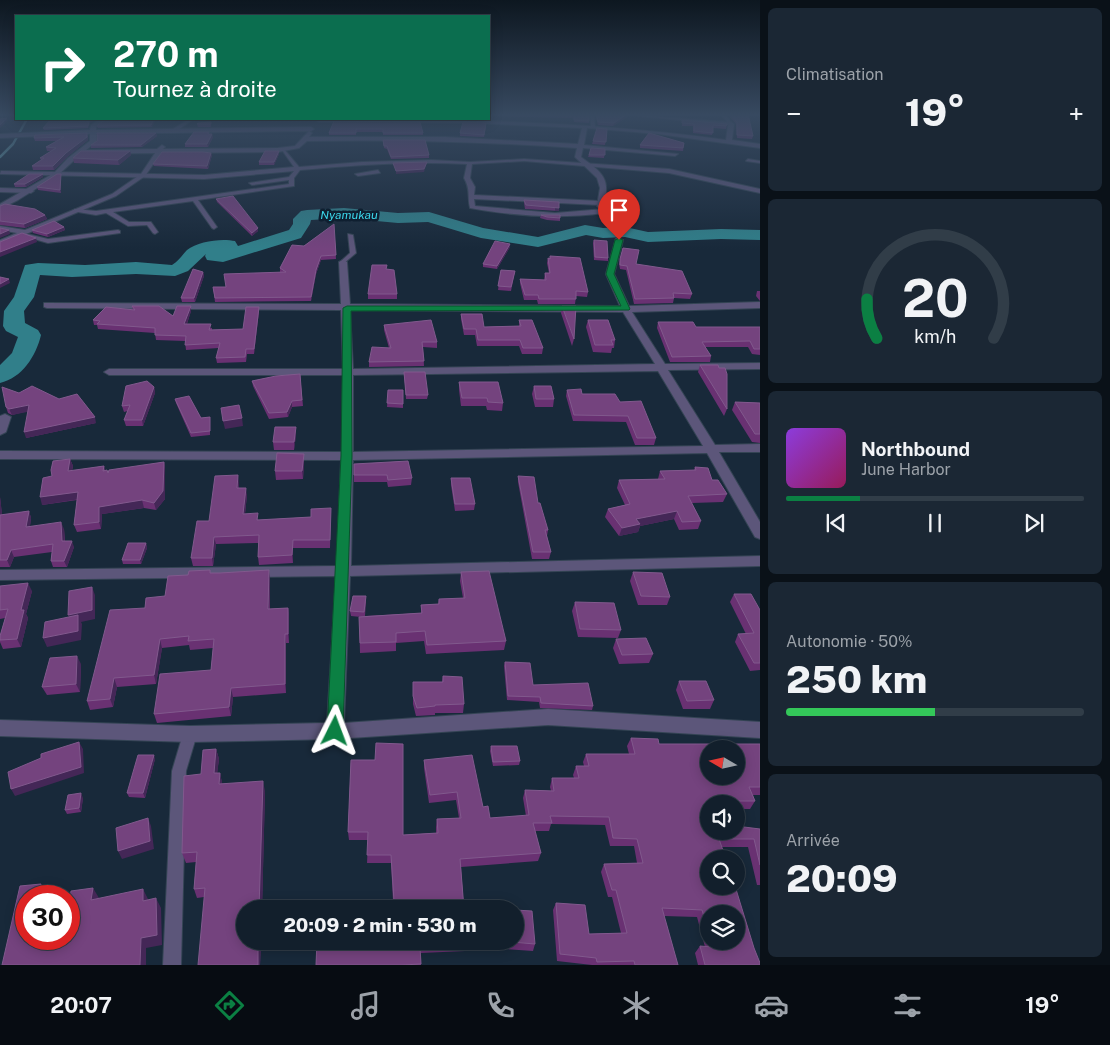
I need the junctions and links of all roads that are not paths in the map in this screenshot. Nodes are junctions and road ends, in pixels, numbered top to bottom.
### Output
1 (70, 159) edge
2 (154, 159) edge
3 (291, 159) edge
4 (580, 159) edge
5 (748, 160) dead end
6 (760, 162) edge
7 (470, 163) junction
8 (350, 165) junction
9 (587, 165) junction
10 (298, 169) junction
11 (378, 172) dead end
12 (1, 173) edge
13 (56, 174) junction
14 (358, 174) junction
15 (143, 175) junction
16 (291, 178) junction
17 (362, 179) dead end
18 (252, 183) dead end
19 (0, 190) edge
20 (31, 191) junction
21 (760, 191) edge
22 (471, 197) junction
23 (194, 199) junction
24 (600, 203) junction
25 (0, 207) edge
26 (75, 211) junction
27 (604, 211) joint
28 (108, 212) junction
29 (214, 227) dead end
30 (0, 228) edge
31 (118, 232) dead end
32 (155, 232) dead end
33 (23, 233) junction
34 (350, 235) dead end
35 (619, 240) dead end
36 (0, 242) edge
37 (343, 262) joint
38 (47, 305) dead end
39 (760, 305) edge
40 (347, 308) junction
41 (626, 309) junction
42 (760, 366) edge
43 (663, 368) junction
44 (109, 372) dead end
45 (347, 372) junction
46 (5, 416) dead end
47 (0, 432) edge
48 (760, 448) edge
49 (711, 449) junction
50 (0, 455) edge
51 (347, 456) junction
52 (760, 534) edge
53 (760, 561) edge
54 (343, 571) junction
55 (0, 575) edge
56 (0, 728) edge
57 (760, 730) edge
58 (335, 731) junction
59 (190, 734) junction
60 (172, 965) edge

1 - 13 street
2 - 15 street
3 - 10 lane
4 - 9 street
5 - 6 lane
7 - 8 lane
7 - 9 lane
7 - 22 lane
8 - 10 lane
8 - 14 lane
9 - 21 lane
9 - 24 street
10 - 15 lane
10 - 16 lane
11 - 14 lane
12 - 13 lane
13 - 15 lane
13 - 20 street
14 - 17 lane
15 - 26 street
16 - 18 lane
16 - 23 lane
19 - 20 lane
20 - 25 street
22 - 24 lane
22 - 27 lane
23 - 28 lane
23 - 29 lane
24 - 27 street
26 - 28 lane
26 - 33 street
28 - 32 lane
30 - 33 street
31 - 33 lane
33 - 36 street
34 - 37 lane
35 - 41 street
37 - 40 street
38 - 40 street
39 - 41 street
40 - 41 street
40 - 45 street
41 - 43 street
42 - 43 street
43 - 45 street
43 - 49 street
44 - 45 street
45 - 51 street
46 - 47 street
48 - 49 street
49 - 51 street
49 - 52 street
50 - 51 street
51 - 54 street
53 - 54 street
54 - 55 street
54 - 58 street
56 - 59 street
57 - 58 street
58 - 59 street
59 - 60 lane

